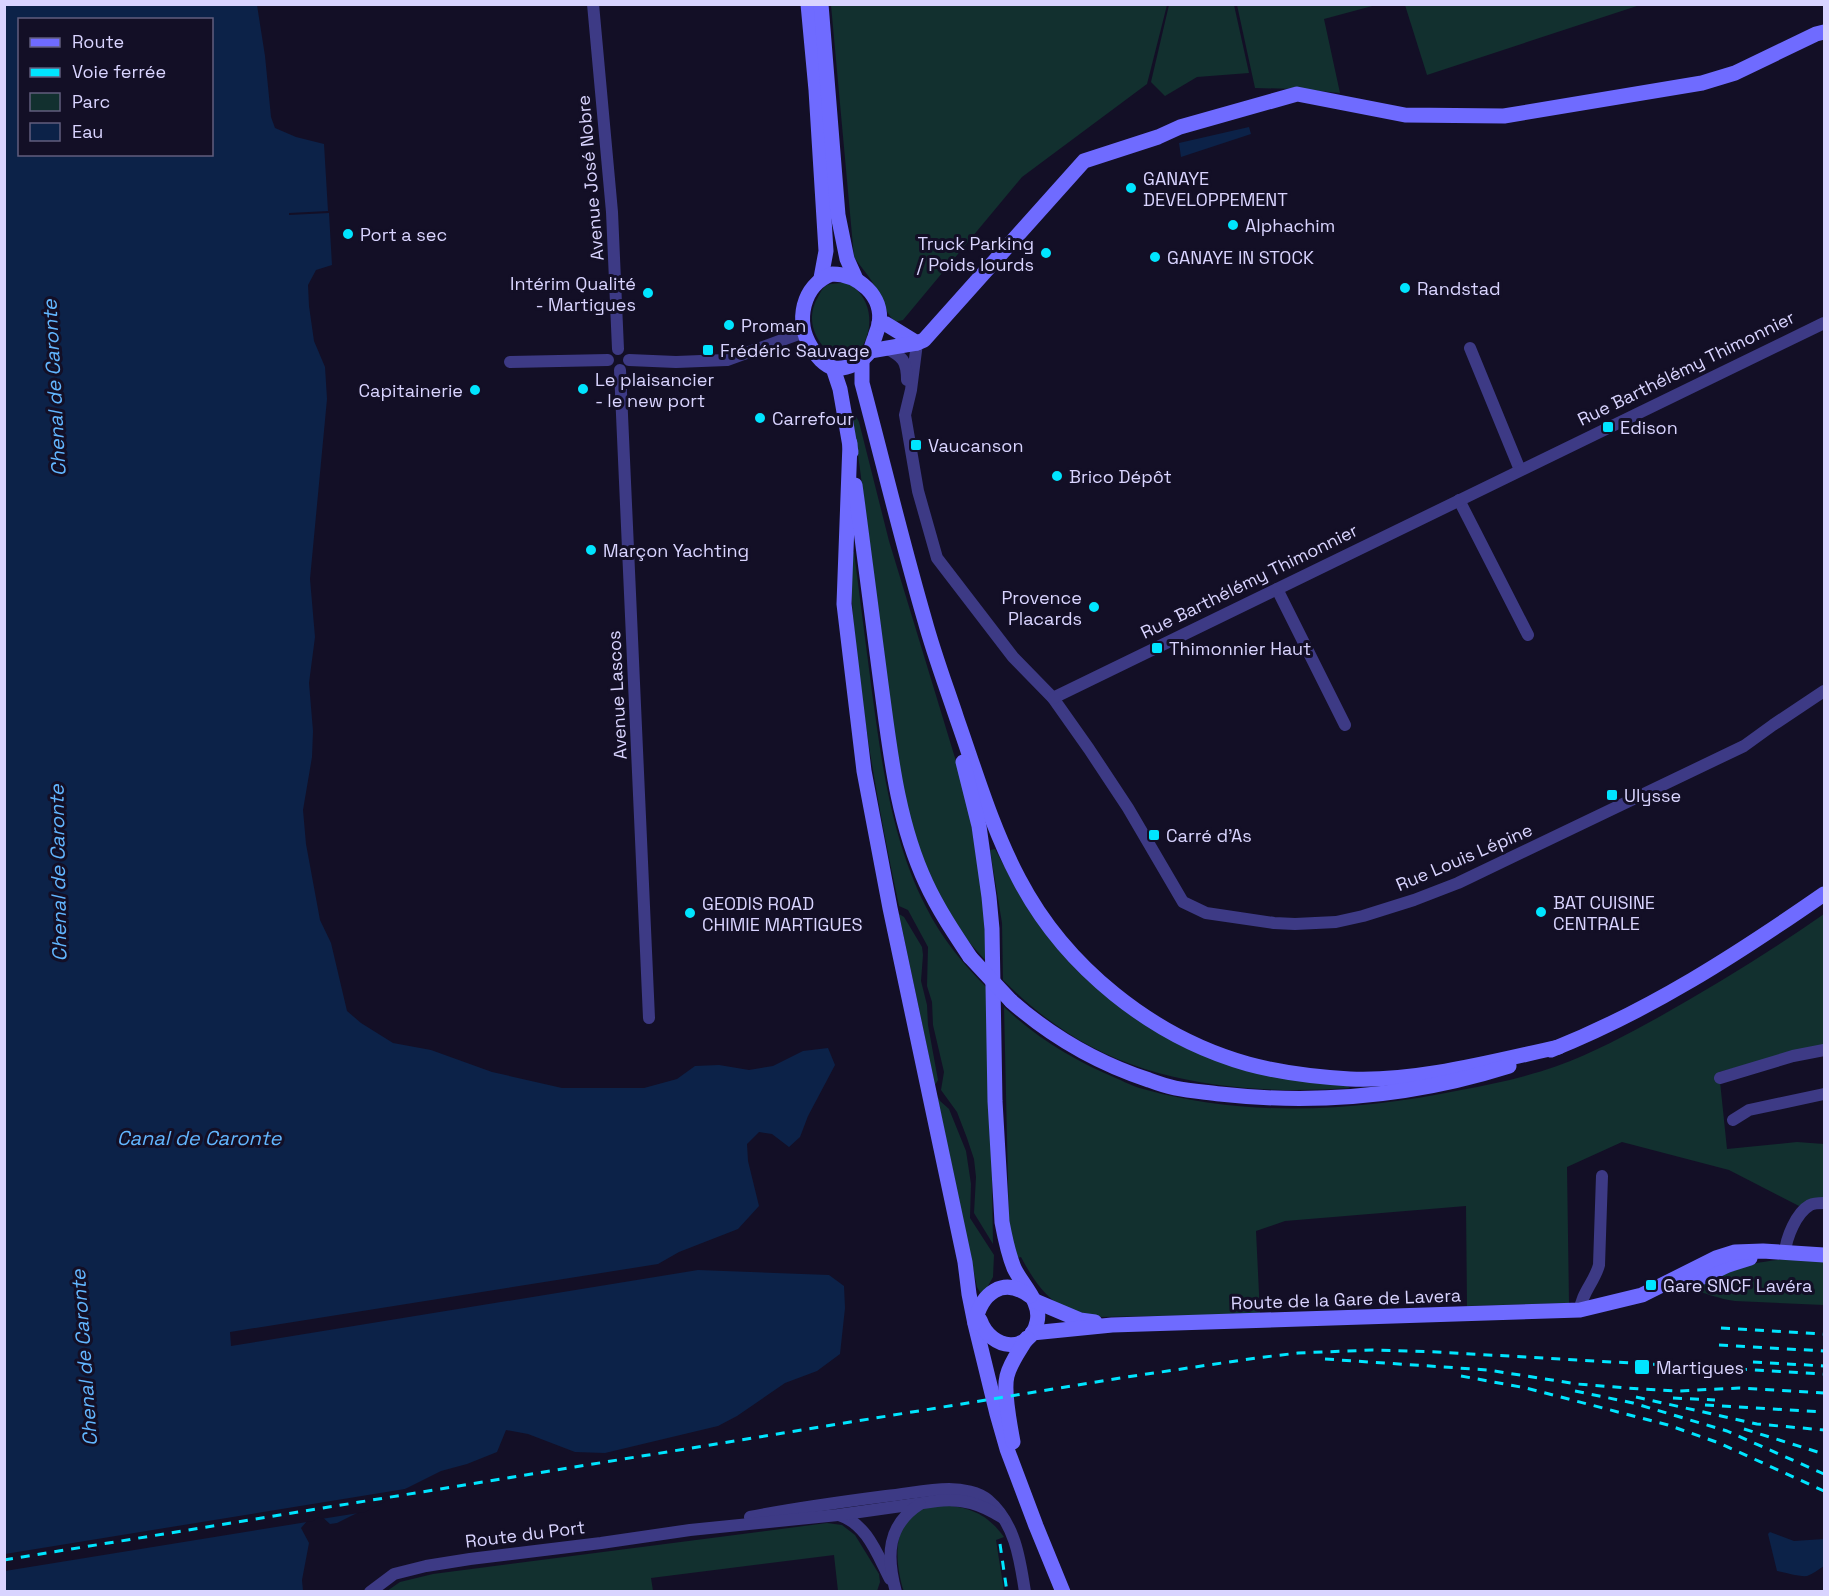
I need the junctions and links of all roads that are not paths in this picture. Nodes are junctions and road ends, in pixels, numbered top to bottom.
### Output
1 (593, 4) edge
2 (808, 4) edge
3 (821, 4) edge
4 (1824, 32) edge
5 (821, 278) junction
6 (856, 279) junction
7 (879, 322) junction
8 (1824, 323) edge
9 (804, 332) junction
10 (921, 342) junction
11 (886, 348) junction
12 (1470, 348) dead end
13 (618, 349) junction
14 (866, 355) junction
15 (608, 360) junction
16 (629, 360) junction
17 (510, 362) dead end
18 (833, 368) junction
19 (620, 370) junction
20 (905, 414) junction
21 (850, 443) junction
22 (1520, 470) junction
23 (1459, 500) junction
24 (1277, 589) junction
25 (1528, 635) dead end
26 (942, 674) junction
27 (1824, 691) edge
28 (1053, 698) junction
29 (1344, 725) dead end
30 (1824, 894) edge
31 (650, 1018) dead end
32 (1559, 1047) junction
33 (1824, 1050) edge
34 (1720, 1078) dead end
35 (1824, 1094) edge
36 (1733, 1120) dead end
37 (1602, 1176) dead end
38 (1824, 1203) edge
39 (1785, 1253) junction
40 (1824, 1255) edge
41 (1033, 1299) junction
42 (1580, 1310) junction
43 (977, 1318) junction
44 (1112, 1325) junction
45 (1030, 1336) junction
46 (1019, 1481) junction
47 (873, 1498) junction
48 (921, 1503) junction
49 (875, 1510) junction
50 (838, 1515) junction
51 (1003, 1518) junction
52 (690, 1530) junction
53 (893, 1533) junction
54 (868, 1538) junction
55 (896, 1590) edge
56 (370, 1592) edge
57 (1025, 1592) edge
58 (1063, 1592) edge

1 - 13 street, Avenue José Nobre
2 - 5 street
3 - 6 street
4 - 10 street
5 - 6 street
5 - 9 street
6 - 7 street
7 - 10 street
7 - 14 street
8 - 22 street, Rue Barthélémy Thimonnier
9 - 16 street
9 - 18 street
10 - 11 street
10 - 20 street
11 - 14 street
11 - 20 street
12 - 22 street
13 - 15 street
13 - 16 street
14 - 18 street
14 - 26 street
15 - 17 street
15 - 19 street
16 - 19 street
18 - 21 street
19 - 31 street, Avenue Lascos
20 - 28 street
21 - 32 street, bridge
21 - 43 street
22 - 23 street, Rue Barthélémy Thimonnier
23 - 24 street, Rue Barthélémy Thimonnier
23 - 25 street
24 - 28 street, Rue Barthélémy Thimonnier
24 - 29 street
26 - 32 street
26 - 41 street
27 - 28 street, Rue Louis Lépine
30 - 32 street
33 - 34 street
35 - 36 street
37 - 42 street
38 - 39 street
39 - 40 street, Route de la Gare de Lavera
39 - 42 street, Route de la Gare de Lavera
41 - 43 street
41 - 44 street, Route de la Gare de Lavera
41 - 45 street
42 - 44 street, Route de la Gare de Lavera
43 - 45 street
43 - 46 street
44 - 45 street, Route de la Gare de Lavera
45 - 46 street
46 - 58 street
47 - 49 street
47 - 51 street, Route du Port
47 - 52 street, Route du Port
48 - 49 street, Route du Port
48 - 51 street, Route du Port
48 - 53 street
49 - 50 street, Route du Port
49 - 53 street
49 - 54 street
50 - 52 street, Route du Port
50 - 54 street
51 - 57 street, Route du Port
52 - 56 street, Route du Port
53 - 55 street
54 - 55 street

